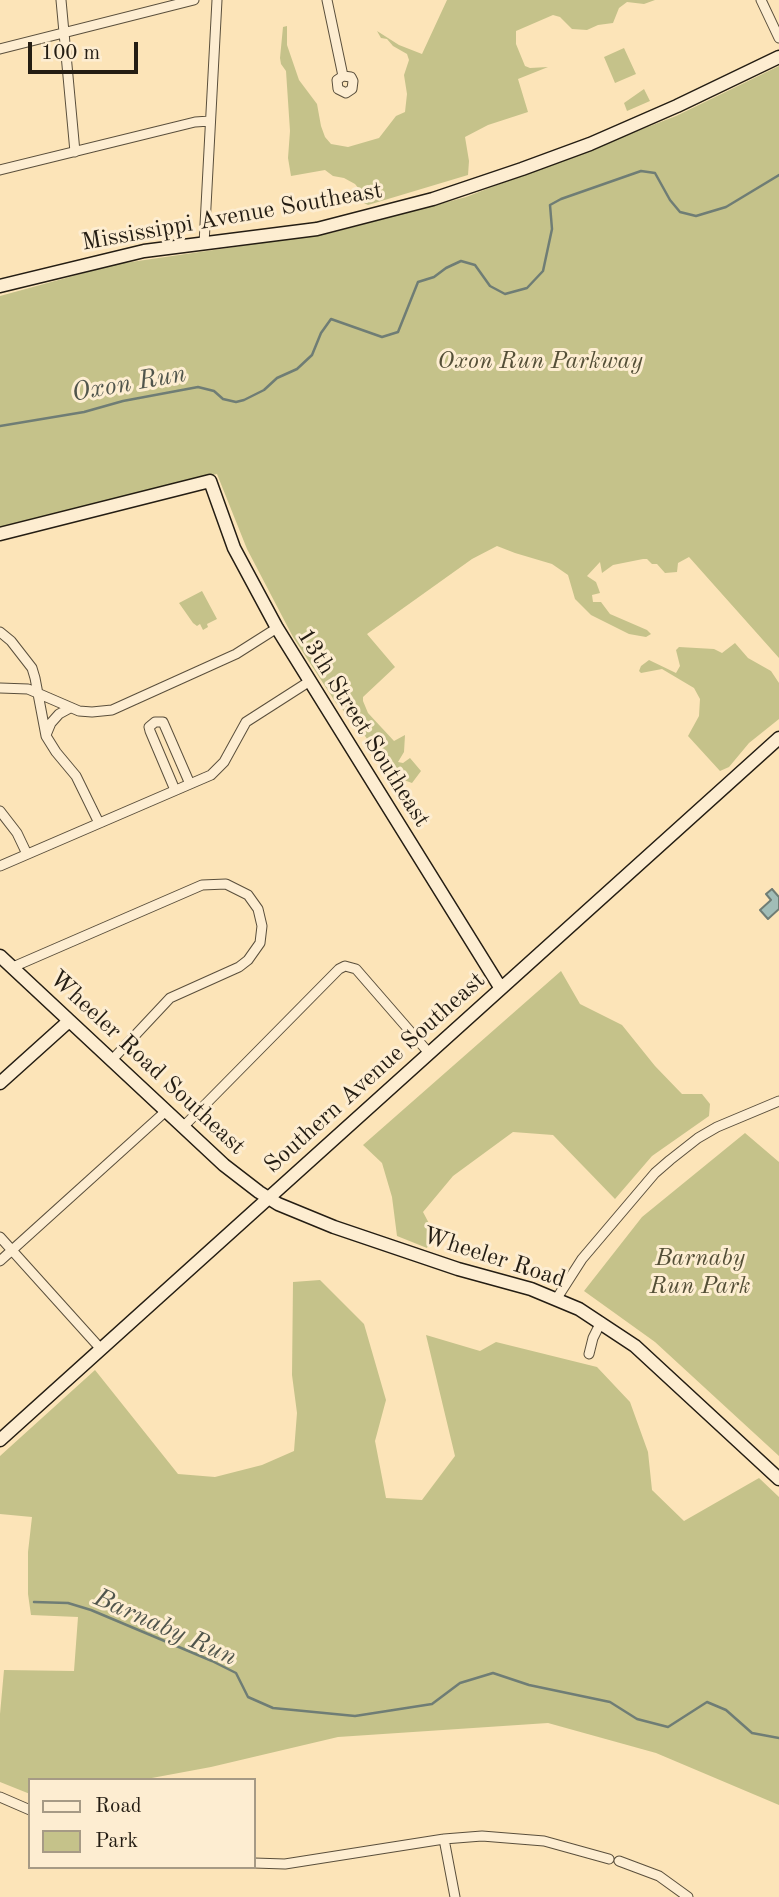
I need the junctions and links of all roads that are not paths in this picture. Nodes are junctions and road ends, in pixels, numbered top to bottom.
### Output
1 (61, 0) edge
2 (194, 0) edge
3 (216, 0) edge
4 (327, 0) edge
5 (761, 0) edge
6 (64, 33) junction
7 (779, 38) edge
8 (0, 50) edge
9 (779, 57) edge
10 (344, 76) dead end
11 (210, 121) junction
12 (75, 152) junction
13 (0, 170) edge
14 (204, 243) junction
15 (0, 286) edge
16 (0, 534) edge
17 (277, 628) junction
18 (0, 632) edge
19 (310, 681) junction
20 (0, 688) edge
21 (38, 692) junction
22 (70, 708) junction
23 (46, 736) junction
24 (779, 738) edge
25 (190, 784) junction
26 (175, 790) junction
27 (0, 811) edge
28 (8, 820) junction
29 (99, 823) junction
30 (0, 827) edge
31 (27, 854) junction
32 (0, 866) edge
33 (0, 956) edge
34 (13, 967) junction
35 (500, 987) junction
36 (69, 1021) junction
37 (429, 1053) junction
38 (111, 1060) junction
39 (0, 1083) edge
40 (779, 1101) edge
41 (166, 1111) junction
42 (183, 1127) junction
43 (268, 1198) junction
44 (0, 1237) edge
45 (12, 1250) junction
46 (0, 1261) edge
47 (557, 1298) junction
48 (601, 1322) junction
49 (100, 1349) junction
50 (589, 1353) dead end
51 (0, 1440) edge
52 (779, 1479) edge
53 (0, 1797) edge
54 (28, 1809) edge
55 (444, 1839) junction
56 (256, 1863) edge
57 (455, 1897) edge
58 (688, 1897) edge

1 - 6 street
2 - 6 street
3 - 11 street
4 - 10 street
5 - 7 street
6 - 8 street
6 - 12 street
9 - 14 main road, Mississippi Avenue Southeast
11 - 12 street
11 - 14 street
12 - 13 street
14 - 15 main road, Mississippi Avenue Southeast
16 - 17 main road, 13th Street Southeast
17 - 19 main road, 13th Street Southeast
17 - 22 street
18 - 21 street
19 - 25 street
19 - 35 main road, 13th Street Southeast
20 - 21 street
21 - 22 street
21 - 23 street
22 - 23 street
23 - 29 street
24 - 35 main road, Southern Avenue Southeast
25 - 26 street
25 - 26 street
26 - 29 street
27 - 28 street
28 - 30 street
28 - 31 street
29 - 31 street
31 - 32 street
33 - 34 main road, Wheeler Road Southeast
34 - 36 main road, Wheeler Road Southeast
34 - 38 street
35 - 37 main road, Southern Avenue Southeast
36 - 38 main road, Wheeler Road Southeast
36 - 39 main road
37 - 42 street
37 - 43 main road, Southern Avenue Southeast
38 - 41 main road, Wheeler Road Southeast
40 - 47 street
41 - 42 main road, Wheeler Road Southeast
41 - 45 street
42 - 43 main road, Wheeler Road Southeast
43 - 47 main road, Wheeler Road
43 - 49 main road, Southern Avenue Southeast
44 - 45 street
45 - 46 street
45 - 49 street
47 - 48 main road, Wheeler Road
48 - 50 street
48 - 52 main road, Wheeler Road
49 - 51 main road, Southern Avenue Southeast
53 - 54 street
55 - 56 street
55 - 57 street
55 - 58 street

